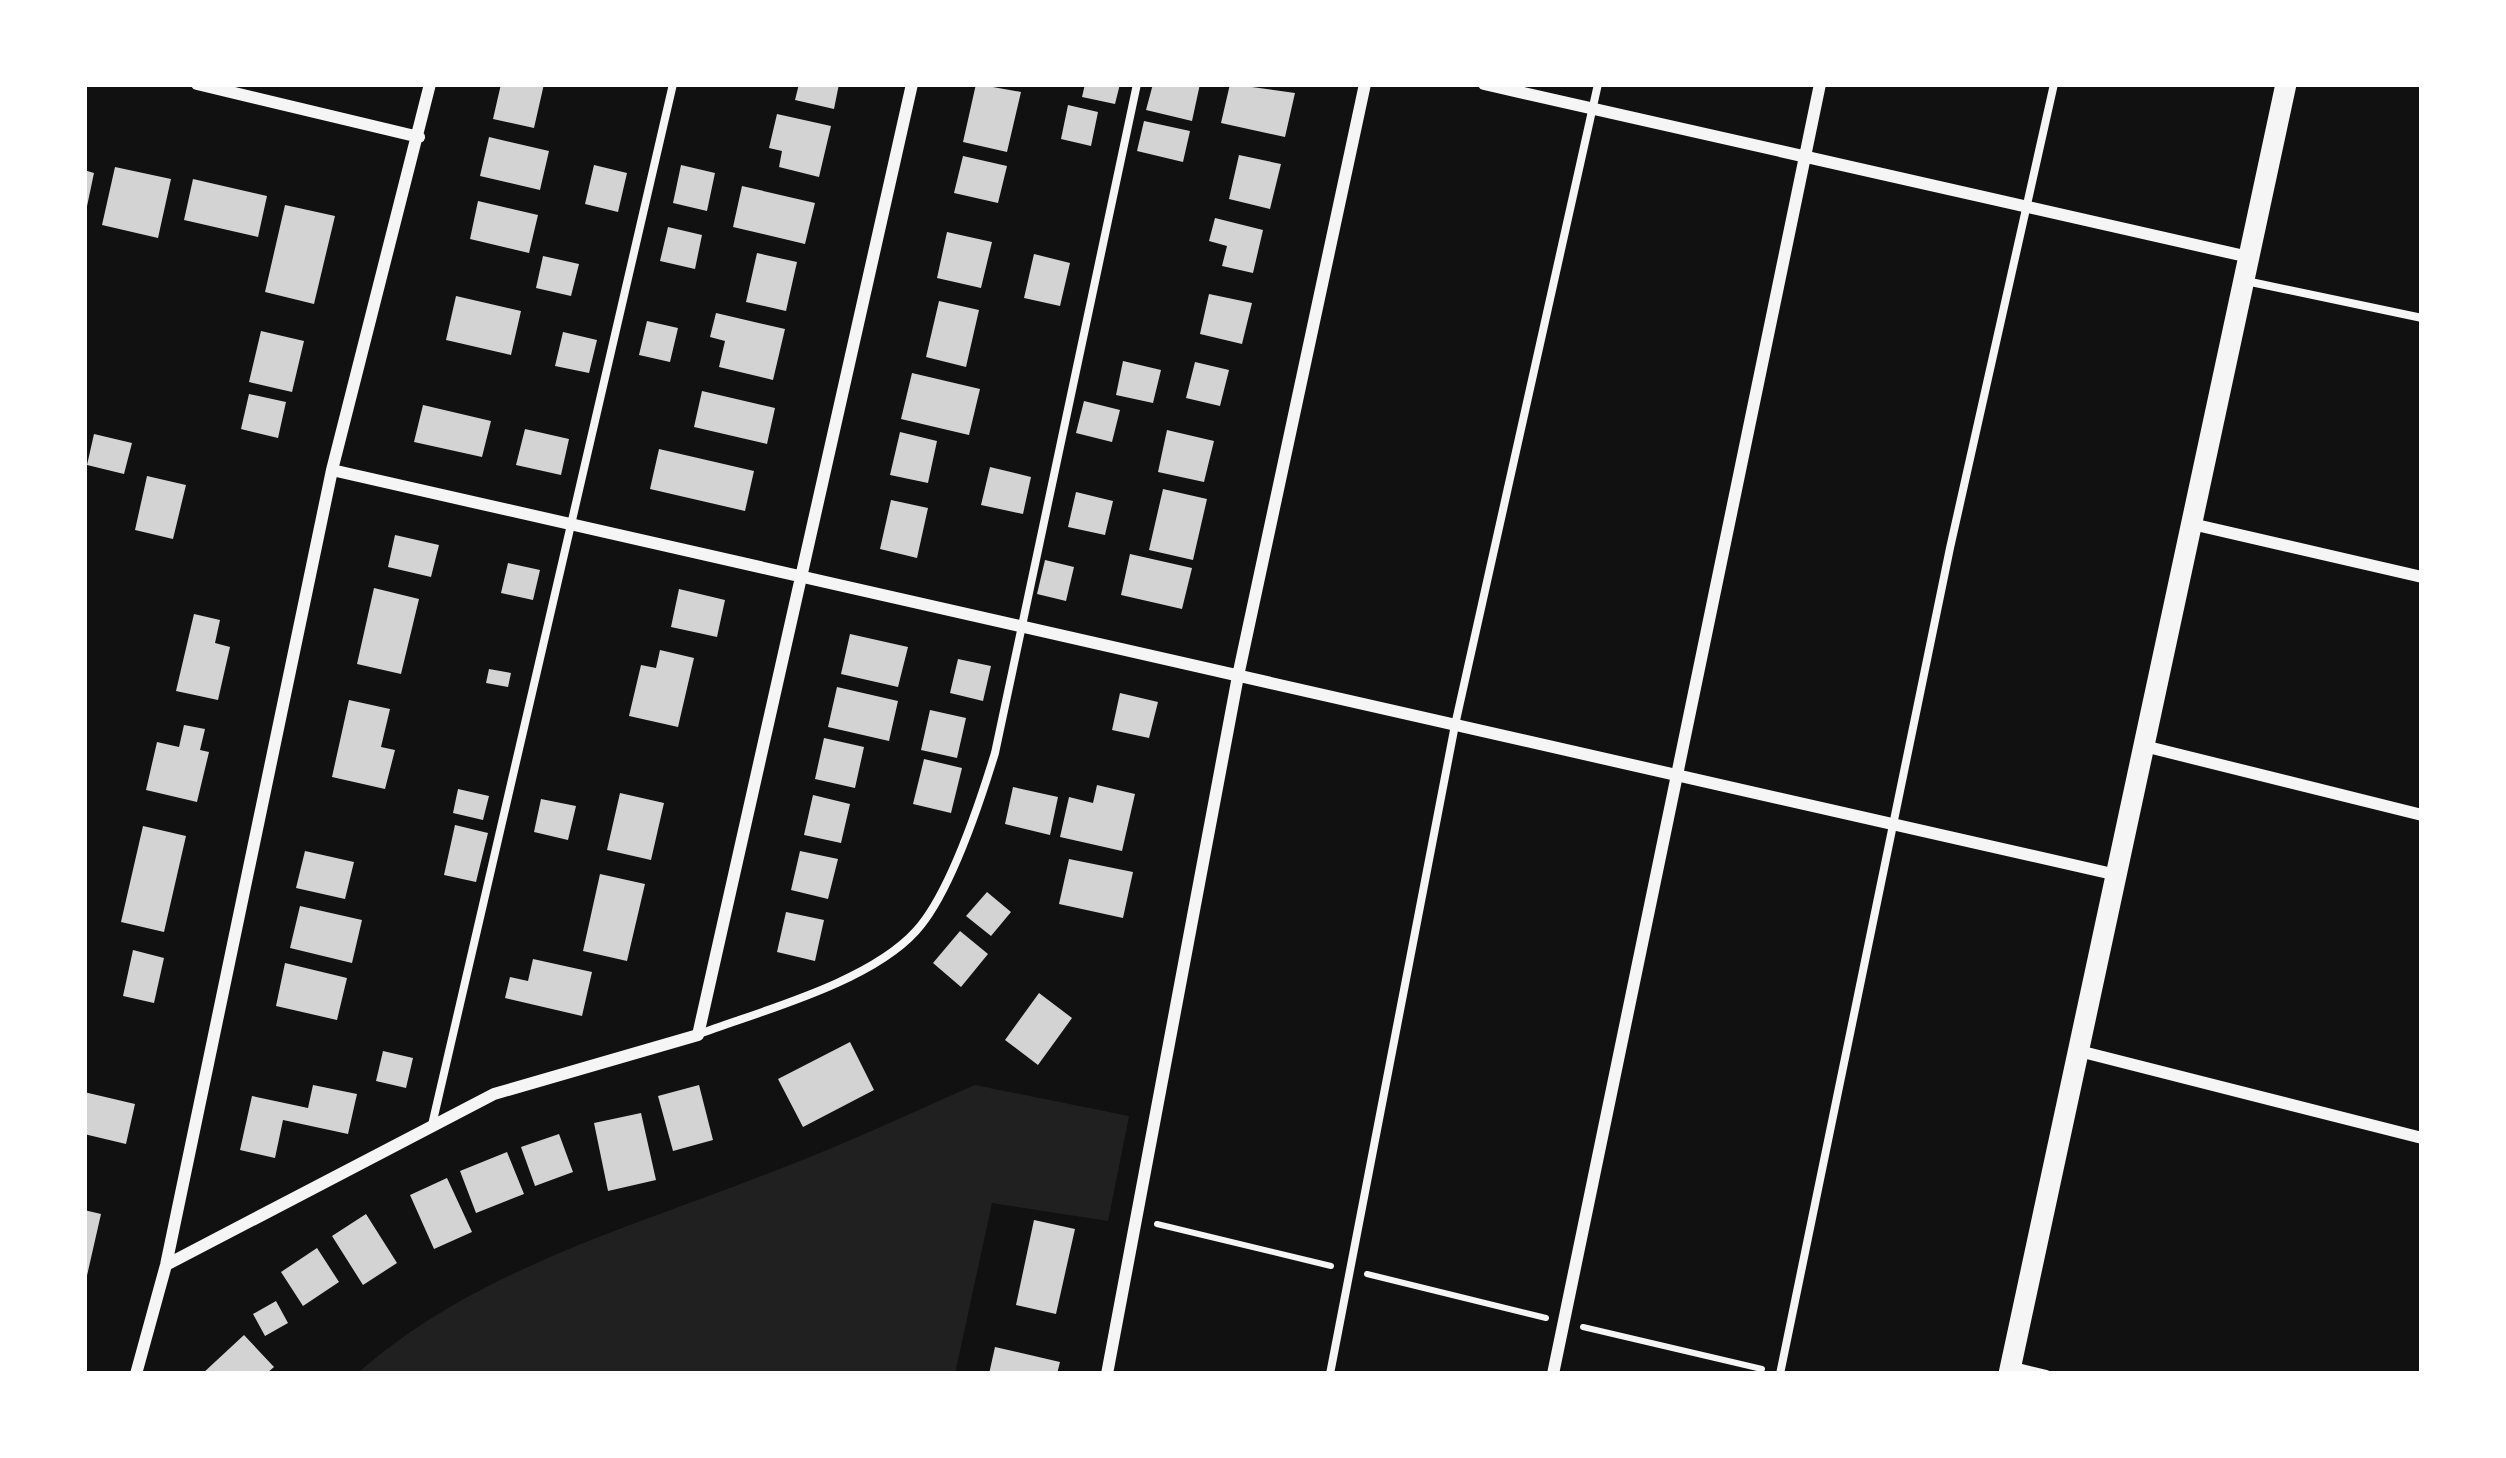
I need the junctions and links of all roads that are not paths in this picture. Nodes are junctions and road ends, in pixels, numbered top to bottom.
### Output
1 (197, 84) edge
2 (430, 84) edge
3 (673, 84) edge
4 (912, 84) edge
5 (1137, 84) edge
6 (1365, 84) edge
7 (1484, 84) edge
8 (1598, 84) edge
9 (1820, 84) edge
10 (2054, 84) edge
11 (2286, 84) edge
12 (1592, 108) junction
13 (418, 137) junction
14 (1804, 156) junction
15 (2026, 207) junction
16 (2249, 257) junction
17 (2244, 281) junction
18 (2422, 318) edge
19 (332, 470) junction
20 (2192, 524) junction
21 (571, 525) junction
22 (801, 577) junction
23 (2422, 578) edge
24 (1022, 627) junction
25 (1238, 676) junction
26 (1455, 725) junction
27 (2144, 746) junction
28 (1675, 775) junction
29 (2422, 815) edge
30 (1893, 825) junction
31 (2116, 875) junction
32 (698, 1035) junction
33 (2079, 1051) junction
34 (431, 1126) junction
35 (2422, 1138) edge
36 (166, 1265) junction
37 (2010, 1370) edge
38 (136, 1374) edge
39 (1107, 1374) edge
40 (1330, 1374) edge
41 (1553, 1374) edge
42 (1780, 1374) edge
43 (2046, 1374) edge

1 - 13 street
2 - 13 street
3 - 21 lane
4 - 22 street
5 - 24 lane
6 - 25 street
7 - 12 street
8 - 12 lane
9 - 14 street
10 - 15 lane
11 - 16 street
12 - 14 street
12 - 26 lane
13 - 19 street
14 - 15 street
14 - 28 street
15 - 16 street
15 - 30 lane
16 - 17 street
17 - 18 lane
17 - 20 street
19 - 21 street
19 - 36 street
20 - 23 street
20 - 27 street
21 - 22 street
21 - 34 lane
22 - 24 street
22 - 32 street
24 - 25 street
24 - 32 lane
25 - 26 street
25 - 39 street
26 - 28 street
26 - 40 lane
27 - 29 street
27 - 31 street
28 - 30 street
28 - 41 street
30 - 31 street
30 - 42 lane
31 - 33 street
32 - 34 street
33 - 35 street
33 - 37 street
34 - 36 street
36 - 38 street
37 - 43 lane

